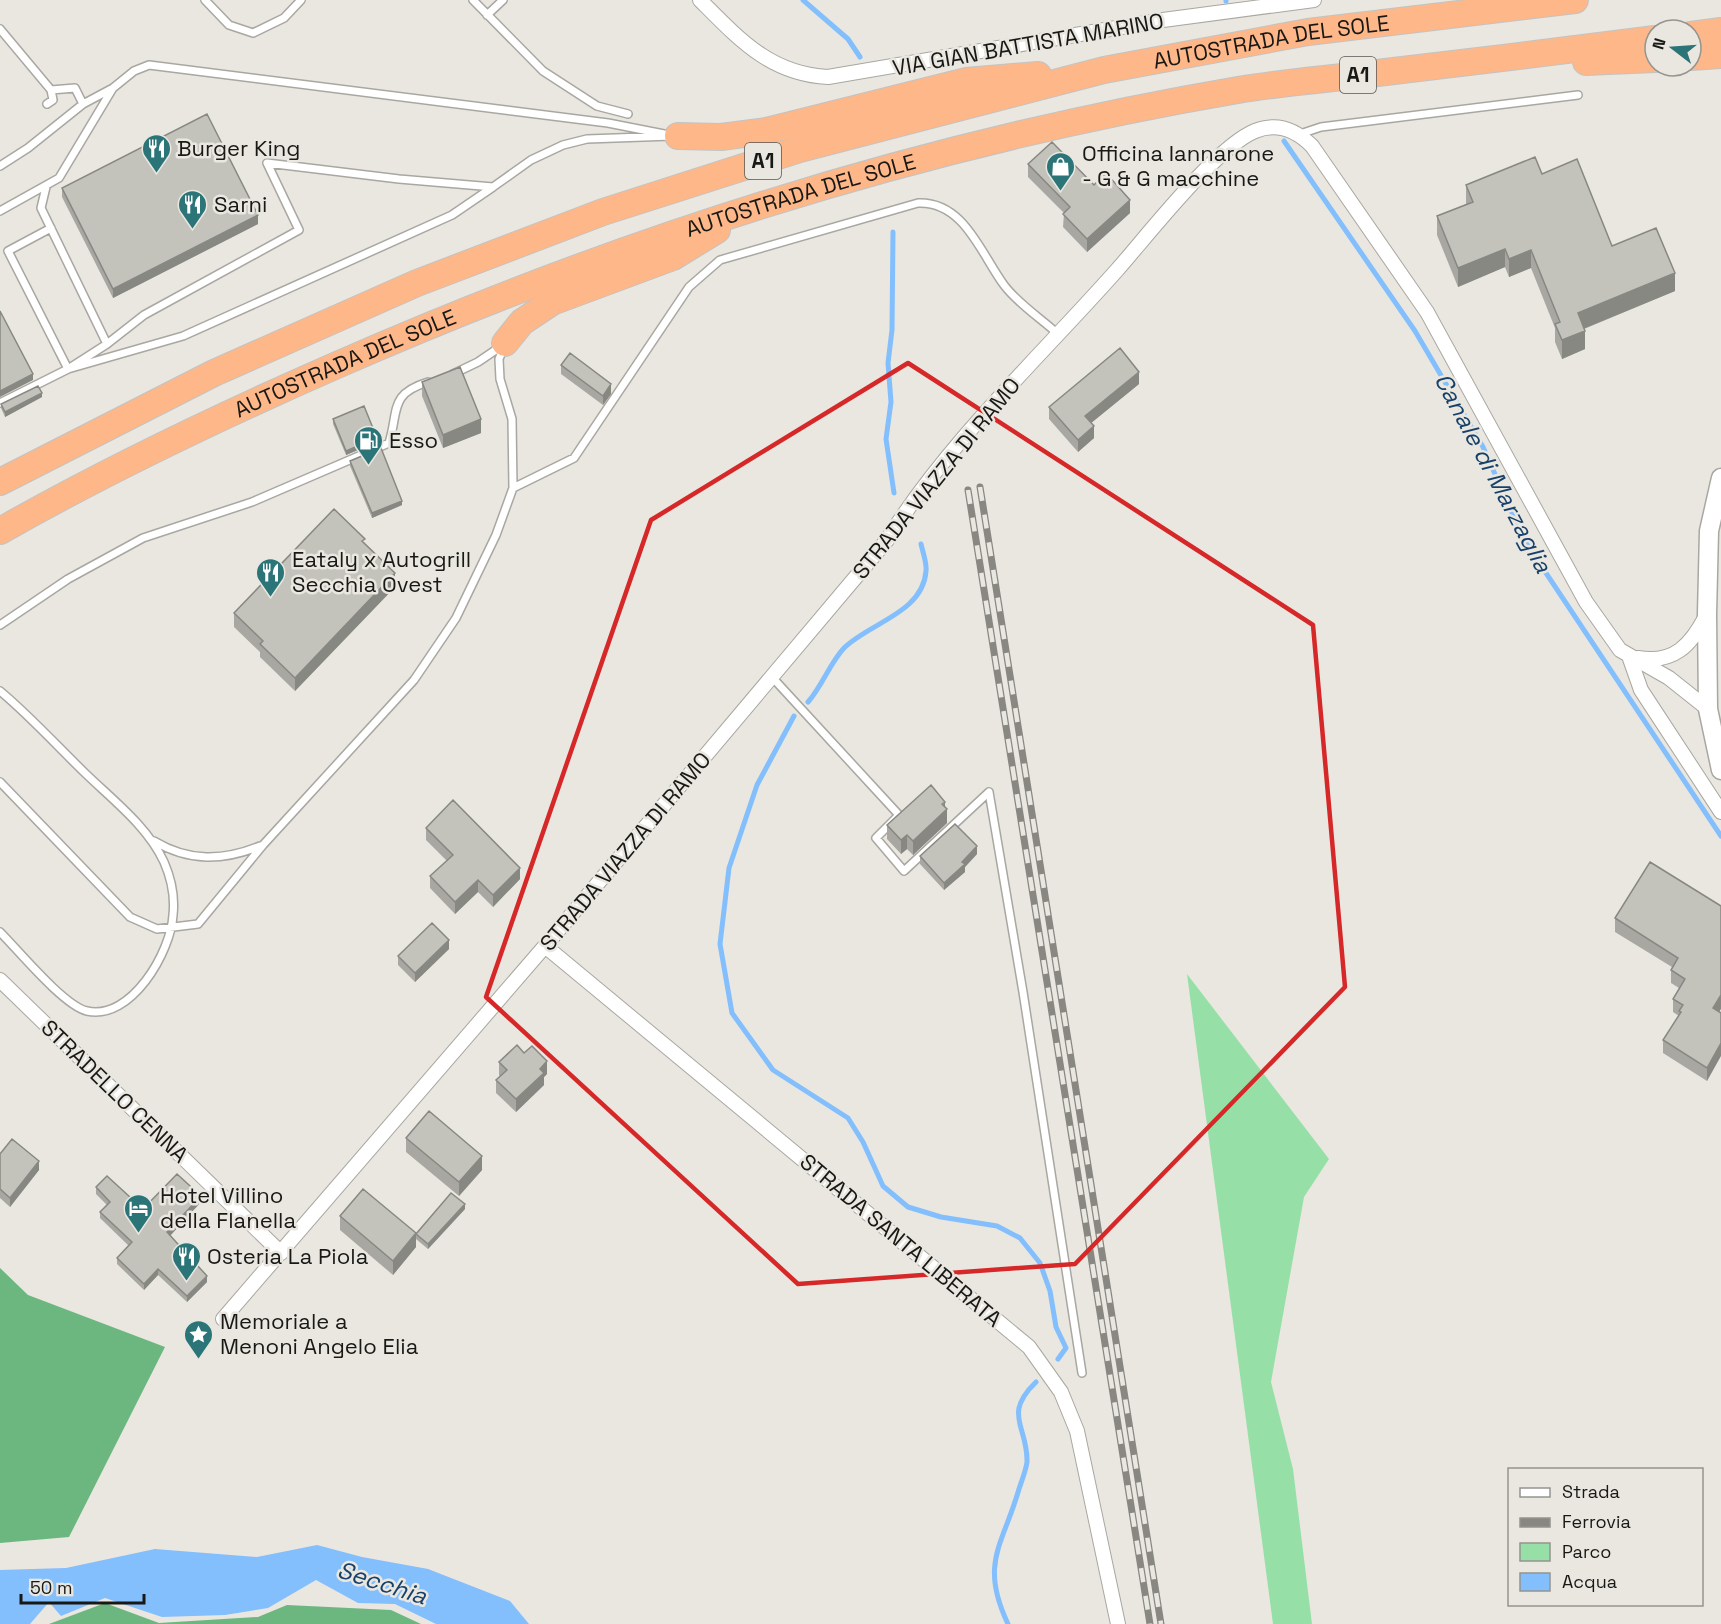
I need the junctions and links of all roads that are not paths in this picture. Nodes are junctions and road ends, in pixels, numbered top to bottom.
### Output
1 (205, 0) edge
2 (301, 0) edge
3 (473, 0) edge
4 (503, 0) edge
5 (700, 0) edge
6 (1314, 0) edge
7 (1575, 0) edge
8 (487, 15) junction
9 (0, 29) edge
10 (1721, 31) edge
11 (1703, 33) edge
12 (1643, 40) edge
13 (1721, 55) edge
14 (1703, 56) edge
15 (1643, 59) edge
16 (1475, 61) junction
17 (1104, 70) junction
18 (113, 88) junction
19 (51, 90) junction
20 (1578, 95) dead end
21 (47, 104) dead end
22 (83, 104) junction
23 (628, 114) dead end
24 (1300, 134) junction
25 (678, 136) junction
26 (0, 166) edge
27 (46, 187) junction
28 (493, 187) junction
29 (755, 206) junction
30 (0, 211) edge
31 (51, 228) junction
32 (1059, 335) junction
33 (505, 343) junction
34 (107, 344) junction
35 (68, 369) junction
36 (448, 376) edge
37 (436, 379) edge
38 (0, 403) edge
39 (1721, 478) edge
40 (0, 482) edge
41 (513, 488) junction
42 (0, 531) edge
43 (1707, 614) junction
44 (0, 625) edge
45 (1629, 656) junction
46 (771, 676) junction
47 (0, 691) edge
48 (1708, 710) junction
49 (1721, 770) edge
50 (0, 782) edge
51 (1721, 812) edge
52 (152, 839) junction
53 (263, 845) junction
54 (171, 929) junction
55 (0, 932) edge
56 (545, 946) junction
57 (0, 980) edge
58 (281, 1252) junction
59 (223, 1319) dead end
60 (1082, 1372) dead end
61 (1118, 1624) edge

1 - 2 lane
3 - 8 lane
4 - 8 lane
5 - 6 street, VIA GIAN BATTISTA MARINO
7 - 17 highway, AUTOSTRADA DEL SOLE / A1
8 - 23 lane
9 - 19 lane
10 - 11 highway
12 - 16 highway, AUTOSTRADA DEL SOLE / A1
13 - 14 highway
15 - 16 highway
16 - 29 highway, AUTOSTRADA DEL SOLE / A1
17 - 25 highway
17 - 40 highway, AUTOSTRADA DEL SOLE / A1
18 - 22 lane
18 - 25 lane
18 - 27 lane
19 - 21 lane
19 - 22 lane
20 - 24 lane
22 - 26 lane
24 - 32 street, STRADA VIAZZA DI RAMO
24 - 45 street
25 - 28 lane
27 - 30 lane
27 - 31 lane
28 - 34 lane
28 - 35 lane
29 - 33 highway
29 - 42 highway, AUTOSTRADA DEL SOLE / A1
31 - 34 lane
31 - 35 lane
32 - 41 lane
32 - 46 street, STRADA VIAZZA DI RAMO
33 - 36 lane
33 - 41 lane
34 - 35 lane
35 - 38 lane
37 - 44 lane
39 - 43 street
41 - 53 lane
43 - 45 street
43 - 48 street
45 - 48 street
45 - 51 street
46 - 56 street, STRADA VIAZZA DI RAMO
46 - 60 lane
47 - 52 lane
48 - 49 street
50 - 54 lane
52 - 53 lane
52 - 54 lane
53 - 54 lane
54 - 55 lane
56 - 58 street, STRADA VIAZZA DI RAMO
56 - 61 street, STRADA SANTA LIBERATA
57 - 58 street, STRADELLO CENNA
58 - 59 street, STRADA VIAZZA DI RAMO

